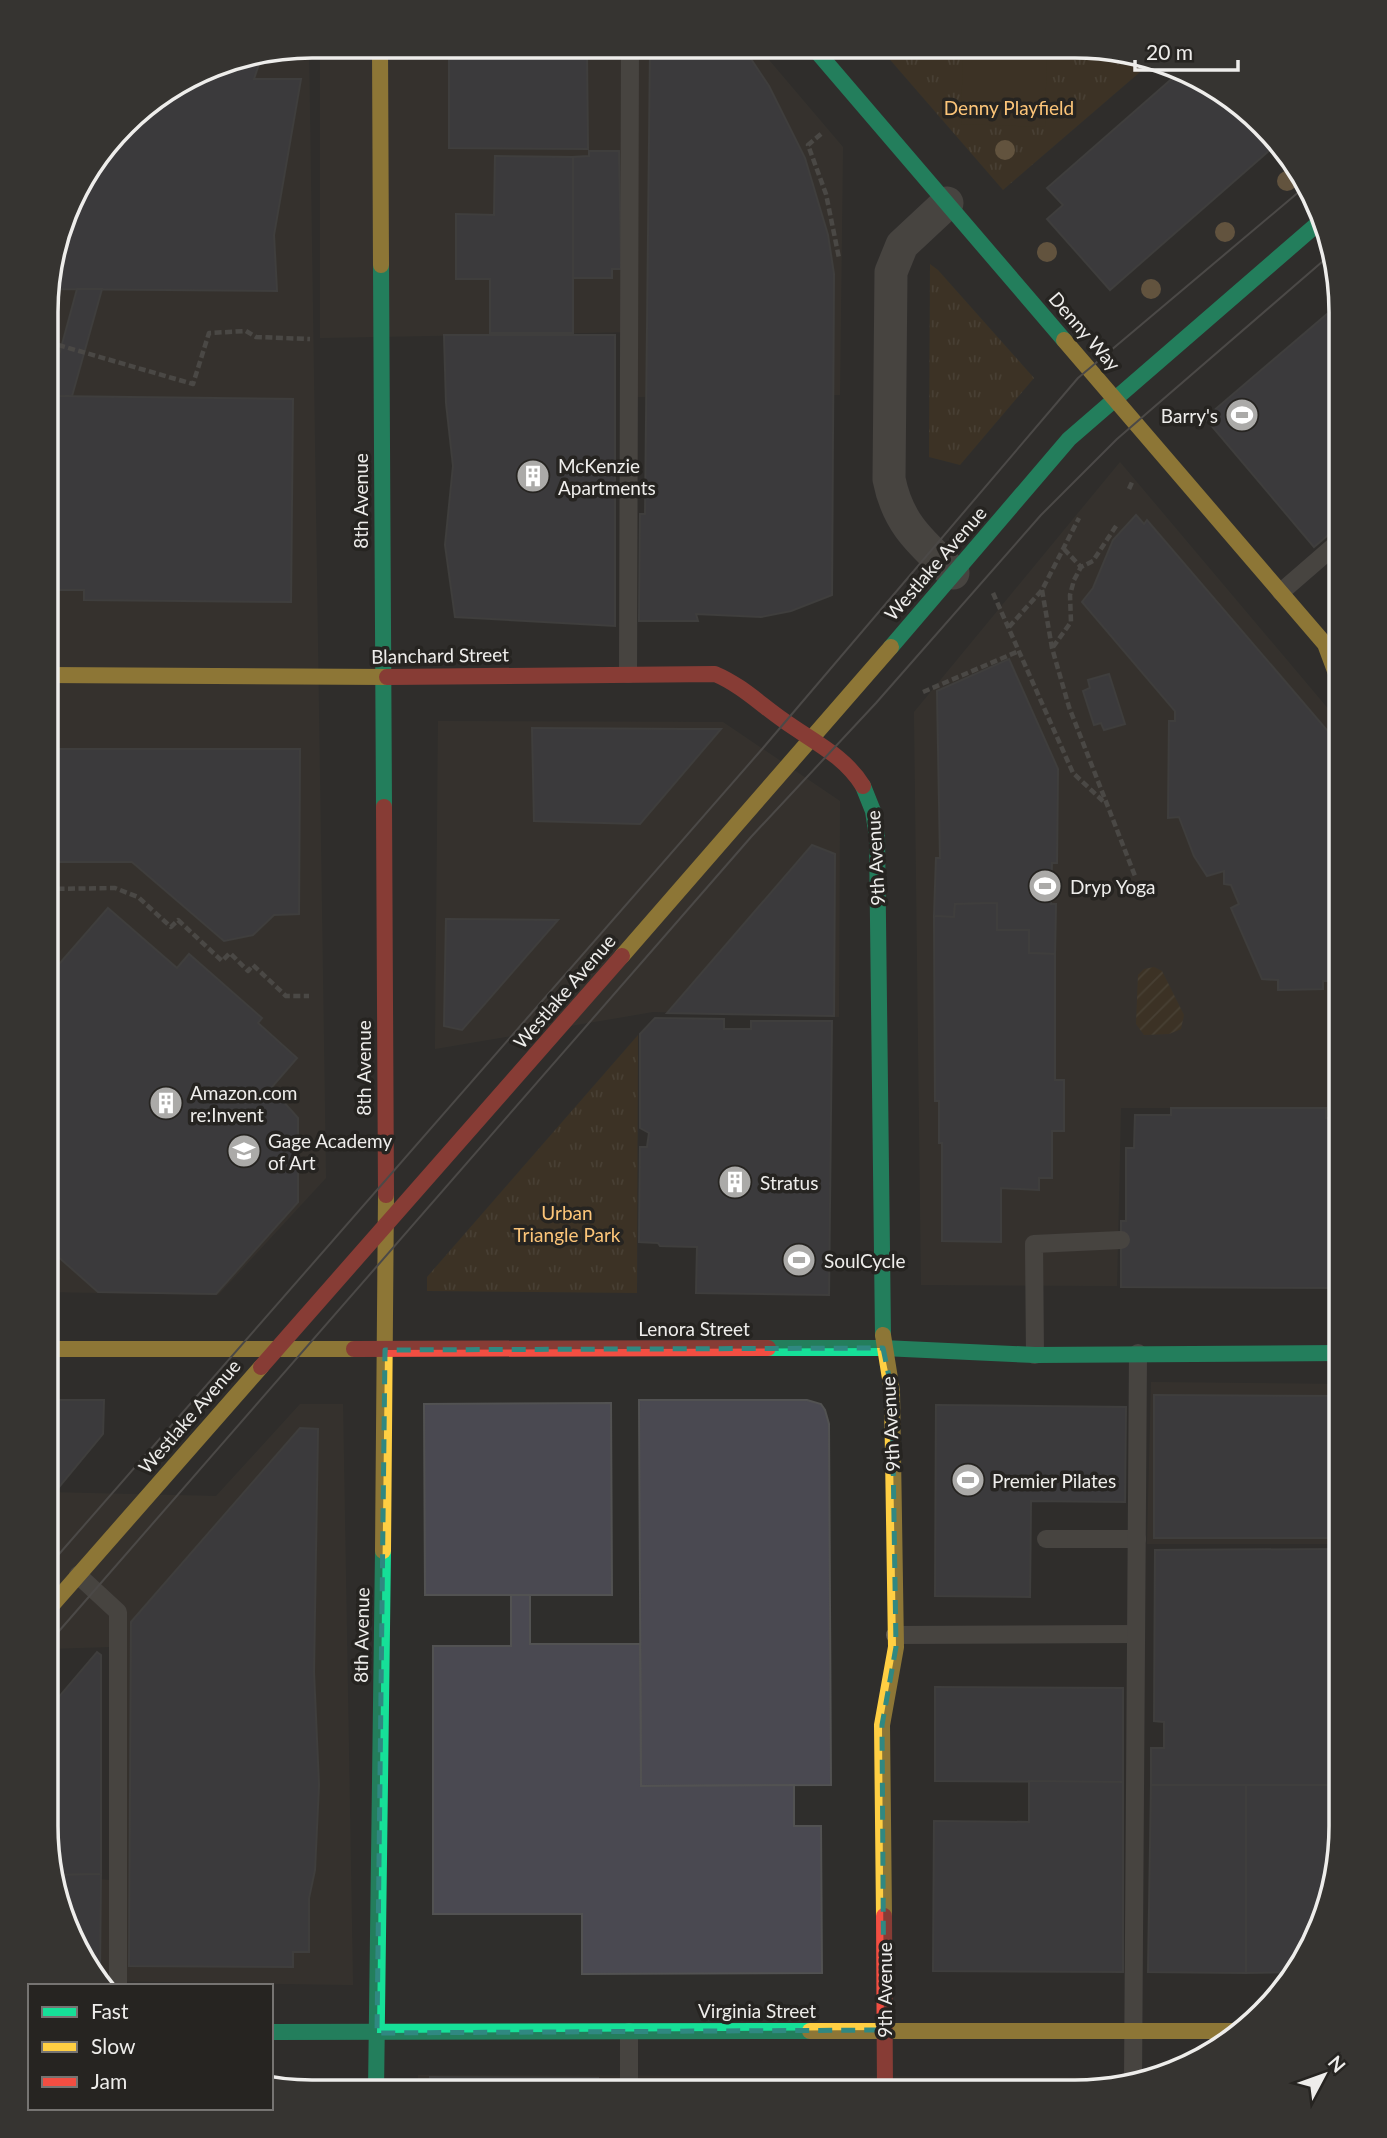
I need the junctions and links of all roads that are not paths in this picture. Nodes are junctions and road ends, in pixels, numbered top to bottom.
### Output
1 (380, 58) edge
2 (630, 58) edge
3 (822, 58) edge
4 (947, 203) junction
5 (1315, 226) edge
6 (1115, 398) junction
7 (1329, 550) edge
8 (953, 573) junction
9 (1281, 592) junction
10 (1325, 644) junction
11 (1329, 646) edge
12 (1329, 655) edge
13 (628, 674) junction
14 (58, 675) edge
15 (382, 677) junction
16 (813, 739) junction
17 (385, 1228) junction
18 (1121, 1240) dead end
19 (58, 1349) edge
20 (883, 1349) junction
21 (275, 1350) junction
22 (385, 1350) junction
23 (1138, 1353) junction
24 (1329, 1353) edge
25 (1035, 1355) junction
26 (1046, 1539) dead end
27 (1137, 1539) junction
28 (78, 1575) junction
29 (58, 1598) edge
30 (1136, 1634) junction
31 (895, 1635) junction
32 (118, 1984) edge
33 (884, 2030) junction
34 (1133, 2030) junction
35 (1226, 2031) edge
36 (273, 2032) edge
37 (629, 2032) junction
38 (377, 2033) junction
39 (1133, 2074) edge
40 (376, 2080) edge
41 (629, 2080) edge
42 (885, 2080) edge

1 - 15 main road, 8th Avenue
2 - 13 lane
3 - 4 main road, Denny Way
4 - 6 main road, Denny Way
4 - 8 street
5 - 6 main road, Westlake Avenue
6 - 8 main road, Westlake Avenue
6 - 9 main road, Denny Way
7 - 9 lane
8 - 16 main road, Westlake Avenue
9 - 10 main road, Denny Way
10 - 11 main road, Denny Way
10 - 12 main road, Denny Way
13 - 15 main road, Blanchard Street
13 - 16 main road, Blanchard Street
14 - 15 main road, Blanchard Street
15 - 17 main road, 8th Avenue
16 - 17 main road, Westlake Avenue
16 - 20 main road, 9th Avenue
17 - 21 main road, Westlake Avenue
17 - 22 main road, 8th Avenue
18 - 25 lane
19 - 21 main road, Lenora Street
20 - 22 main road, Lenora Street
20 - 25 main road, Lenora Street
20 - 31 main road, 9th Avenue
21 - 22 main road, Lenora Street
21 - 28 main road, Westlake Avenue
22 - 38 main road, 8th Avenue
23 - 24 main road, Lenora Street
23 - 25 main road, Lenora Street
23 - 27 lane
26 - 27 lane
27 - 30 lane
28 - 29 main road, Westlake Avenue
28 - 32 lane
30 - 31 lane
30 - 34 lane
31 - 33 main road, 9th Avenue
33 - 34 main road, Virginia Street
33 - 37 main road, Virginia Street
33 - 42 main road, 9th Avenue
34 - 35 main road, Virginia Street
34 - 39 lane
36 - 38 main road, Virginia Street
37 - 38 main road, Virginia Street
37 - 41 lane
38 - 40 main road, 8th Avenue

